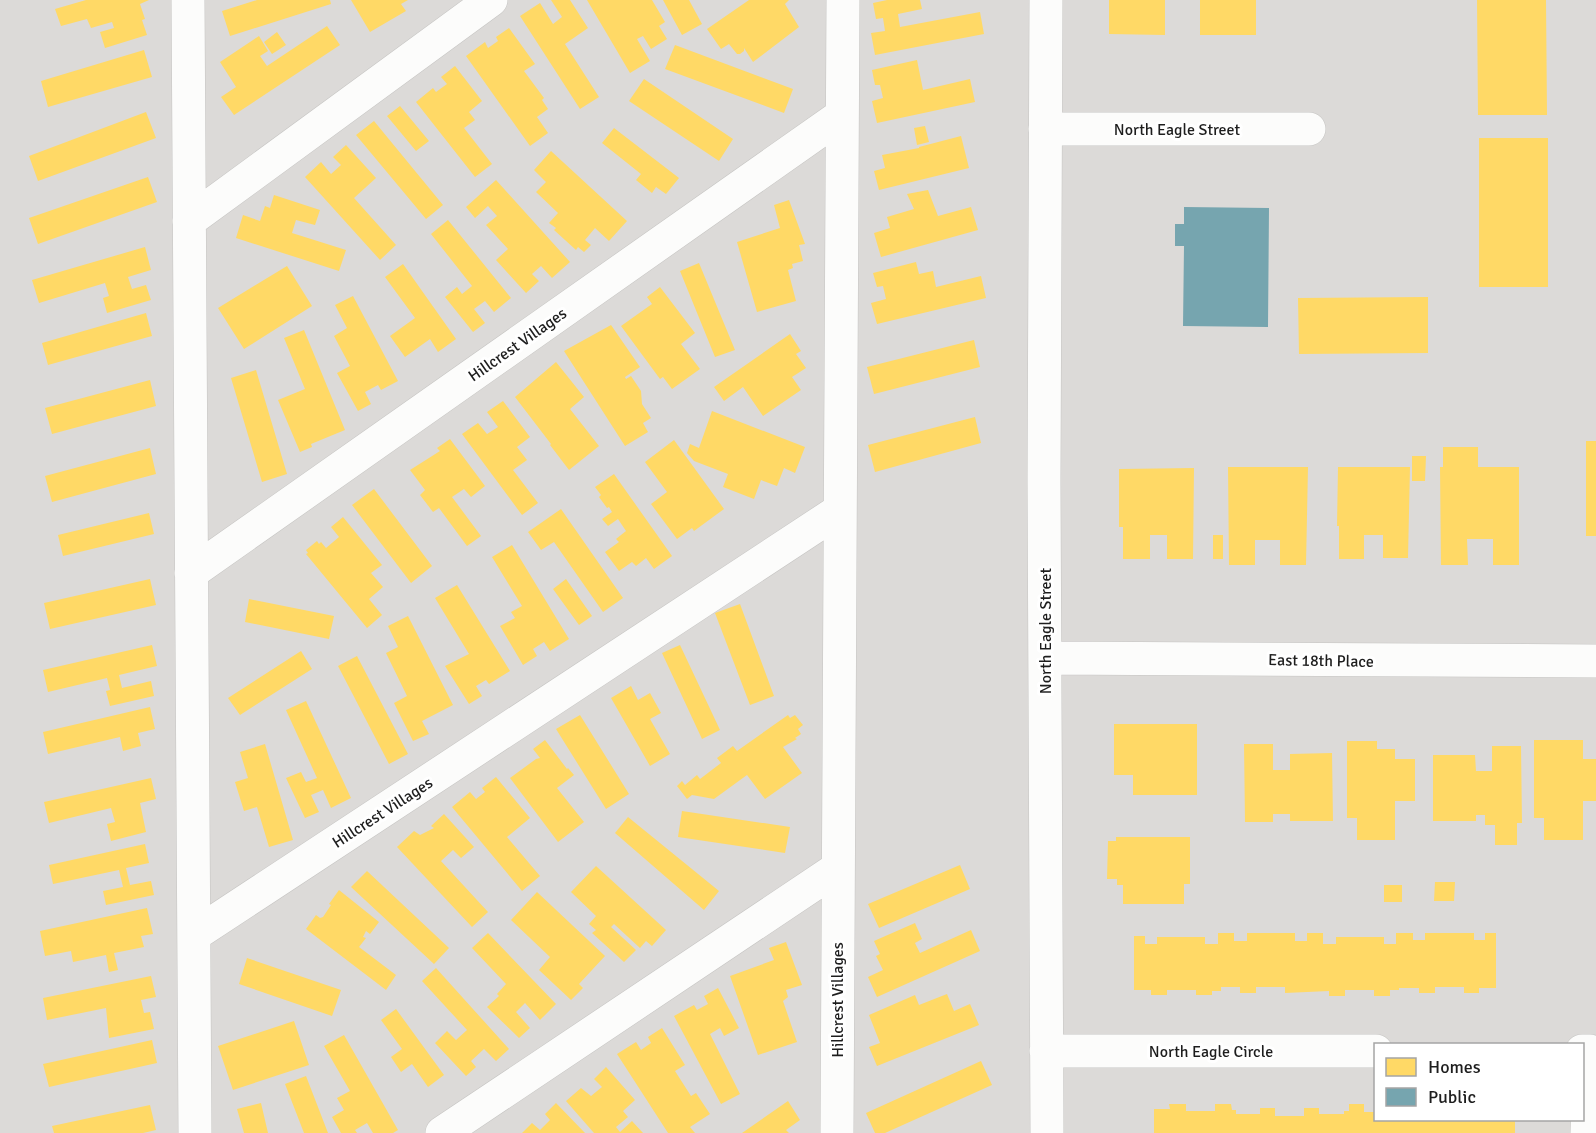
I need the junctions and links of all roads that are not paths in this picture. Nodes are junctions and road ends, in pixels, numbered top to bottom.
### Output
1 (188, 0) edge
2 (491, 0) edge
3 (843, 0) edge
4 (1046, 0) edge
5 (842, 115) junction
6 (1046, 129) junction
7 (1310, 129) dead end
8 (189, 221) junction
9 (840, 510) junction
10 (192, 573) junction
11 (1046, 658) junction
12 (1596, 661) edge
13 (838, 868) junction
14 (194, 935) junction
15 (1046, 1052) junction
16 (1374, 1052) edge
17 (1584, 1052) edge
18 (195, 1133) edge
19 (442, 1133) edge
20 (837, 1133) edge
21 (1047, 1133) edge
22 (1587, 1133) edge

1 - 8 street
2 - 8 street
3 - 5 street, Hillcrest Villages
4 - 6 street, North Eagle Street
5 - 9 street, Hillcrest Villages
5 - 10 street, Hillcrest Villages
6 - 7 street, North Eagle Street
6 - 11 street, North Eagle Street
8 - 10 street
9 - 13 street, Hillcrest Villages
9 - 14 street, Hillcrest Villages
10 - 14 street
11 - 12 street, East 18th Place
11 - 15 street, North Eagle Street
13 - 19 street
13 - 20 street, Hillcrest Villages
14 - 18 street
15 - 16 street, North Eagle Circle
15 - 21 street, North Eagle Street
17 - 22 street

